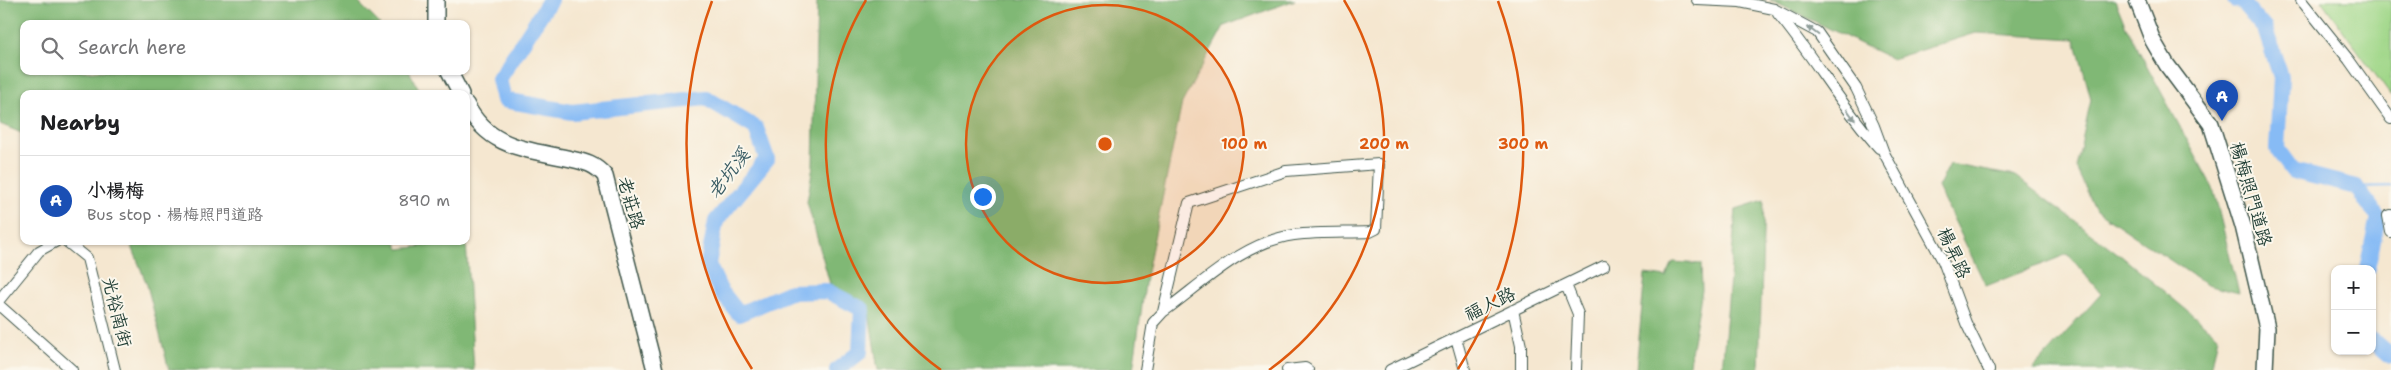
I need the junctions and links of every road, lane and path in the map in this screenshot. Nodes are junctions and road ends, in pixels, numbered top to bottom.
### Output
1 (436, 0) edge
2 (1697, 0) edge
3 (2137, 0) edge
4 (2300, 0) edge
5 (1774, 9) junction
6 (436, 20) edge
7 (452, 75) edge
8 (459, 90) edge
9 (470, 109) edge
10 (2391, 119) edge
11 (1884, 153) junction
12 (2390, 215) edge
13 (2391, 232) edge
14 (50, 245) edge
15 (71, 245) edge
16 (1604, 266) dead end
17 (1566, 285) junction
18 (0, 299) edge
19 (0, 306) edge
20 (1513, 310) junction
21 (1163, 312) junction
22 (1456, 338) junction
23 (1393, 369) edge
24 (72, 370) edge
25 (115, 370) edge
26 (655, 370) edge
27 (1144, 370) edge
28 (1287, 370) edge
29 (1308, 370) edge
30 (1465, 370) edge
31 (1521, 370) edge
32 (1576, 370) edge
33 (1989, 370) edge
34 (2265, 370) edge

1 - 6 street
2 - 5 street
3 - 34 street, 楊梅照門道路
4 - 10 street
5 -> 11 street
11 -> 5 street
7 - 8 street
9 - 26 street, 老莊路
11 - 33 street, 楊昇路
12 - 13 street
14 - 18 street
15 - 25 street, 光裕南街
16 - 17 street, 福人路
17 - 20 street, 福人路
17 - 32 street
19 - 24 street
20 - 22 street, 福人路
20 - 31 street
21 - 21 street
21 - 27 street
22 - 23 street, 福人路
22 - 30 street
28 - 29 street

